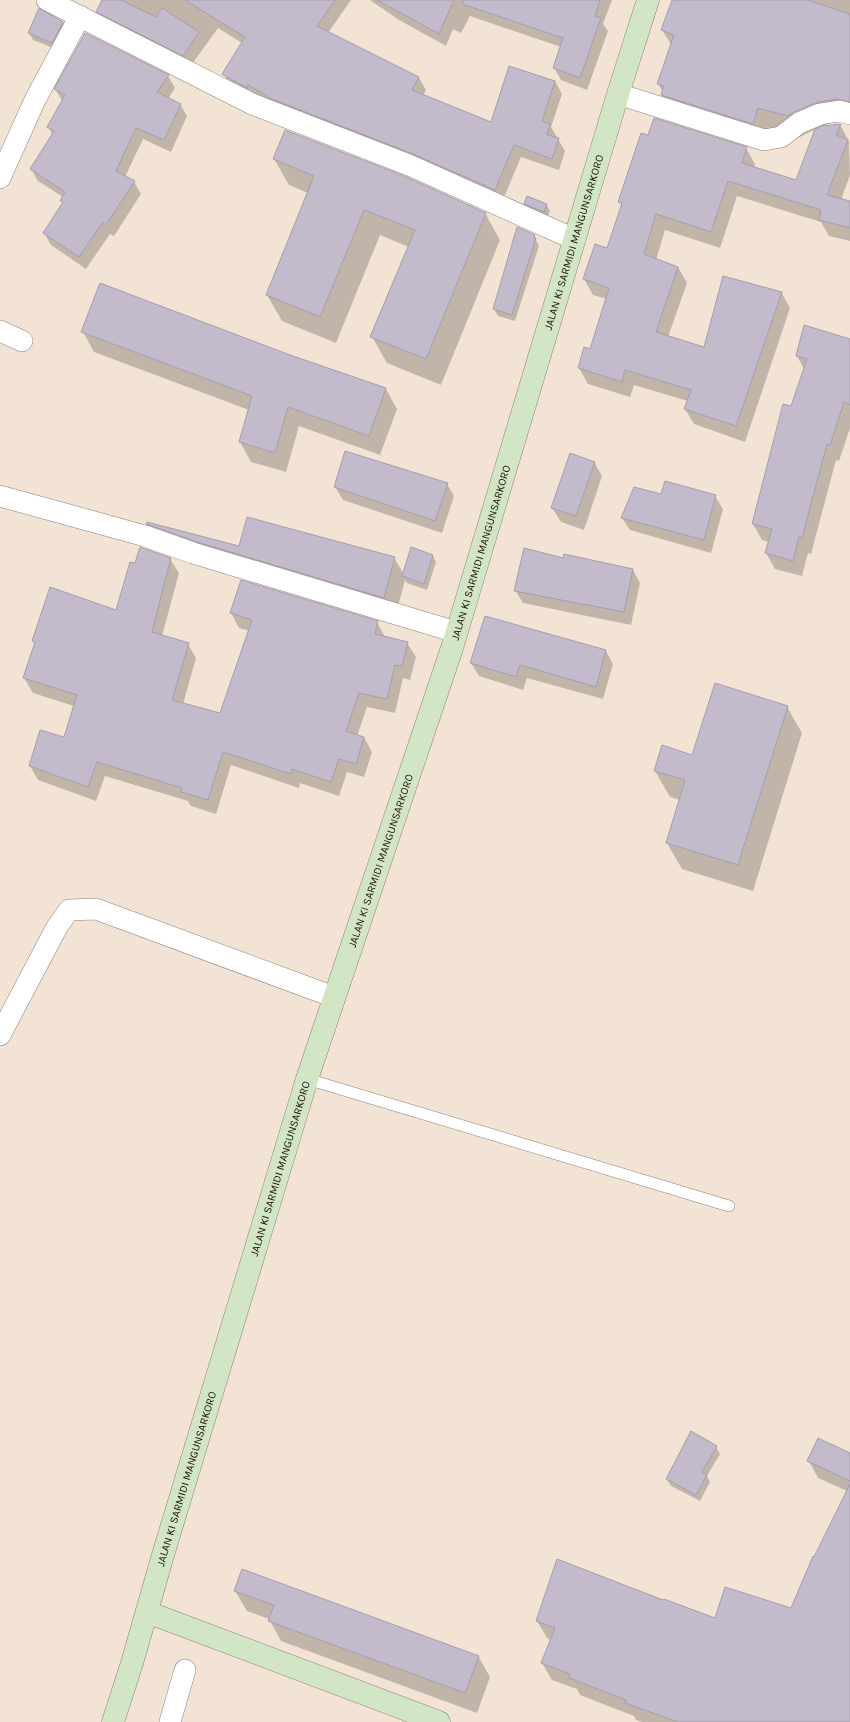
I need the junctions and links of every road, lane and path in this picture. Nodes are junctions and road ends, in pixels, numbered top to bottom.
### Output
1 (47, 0) edge
2 (648, 0) edge
3 (80, 16) junction
4 (618, 94) junction
5 (850, 114) edge
6 (0, 178) edge
7 (574, 239) junction
8 (0, 331) edge
9 (22, 341) dead end
10 (0, 496) edge
11 (456, 632) junction
12 (334, 997) junction
13 (0, 1035) edge
14 (307, 1079) junction
15 (729, 1206) dead end
16 (147, 1612) junction
17 (184, 1670) dead end
18 (113, 1722) edge
19 (170, 1722) edge
20 (439, 1722) edge

1 - 3 street
2 - 4 main road, JALAN KI SARMIDI MANGUNSARKORO
3 - 6 street
3 - 7 street
4 - 5 street
4 - 7 main road, JALAN KI SARMIDI MANGUNSARKORO
7 - 11 main road, JALAN KI SARMIDI MANGUNSARKORO
8 - 9 street
10 - 11 street
11 - 12 main road, JALAN KI SARMIDI MANGUNSARKORO
12 - 13 street
12 - 14 main road, JALAN KI SARMIDI MANGUNSARKORO
14 - 15 lane
14 - 16 main road, JALAN KI SARMIDI MANGUNSARKORO
16 - 18 main road, JALAN KI SARMIDI MANGUNSARKORO
16 - 20 main road
17 - 19 street

